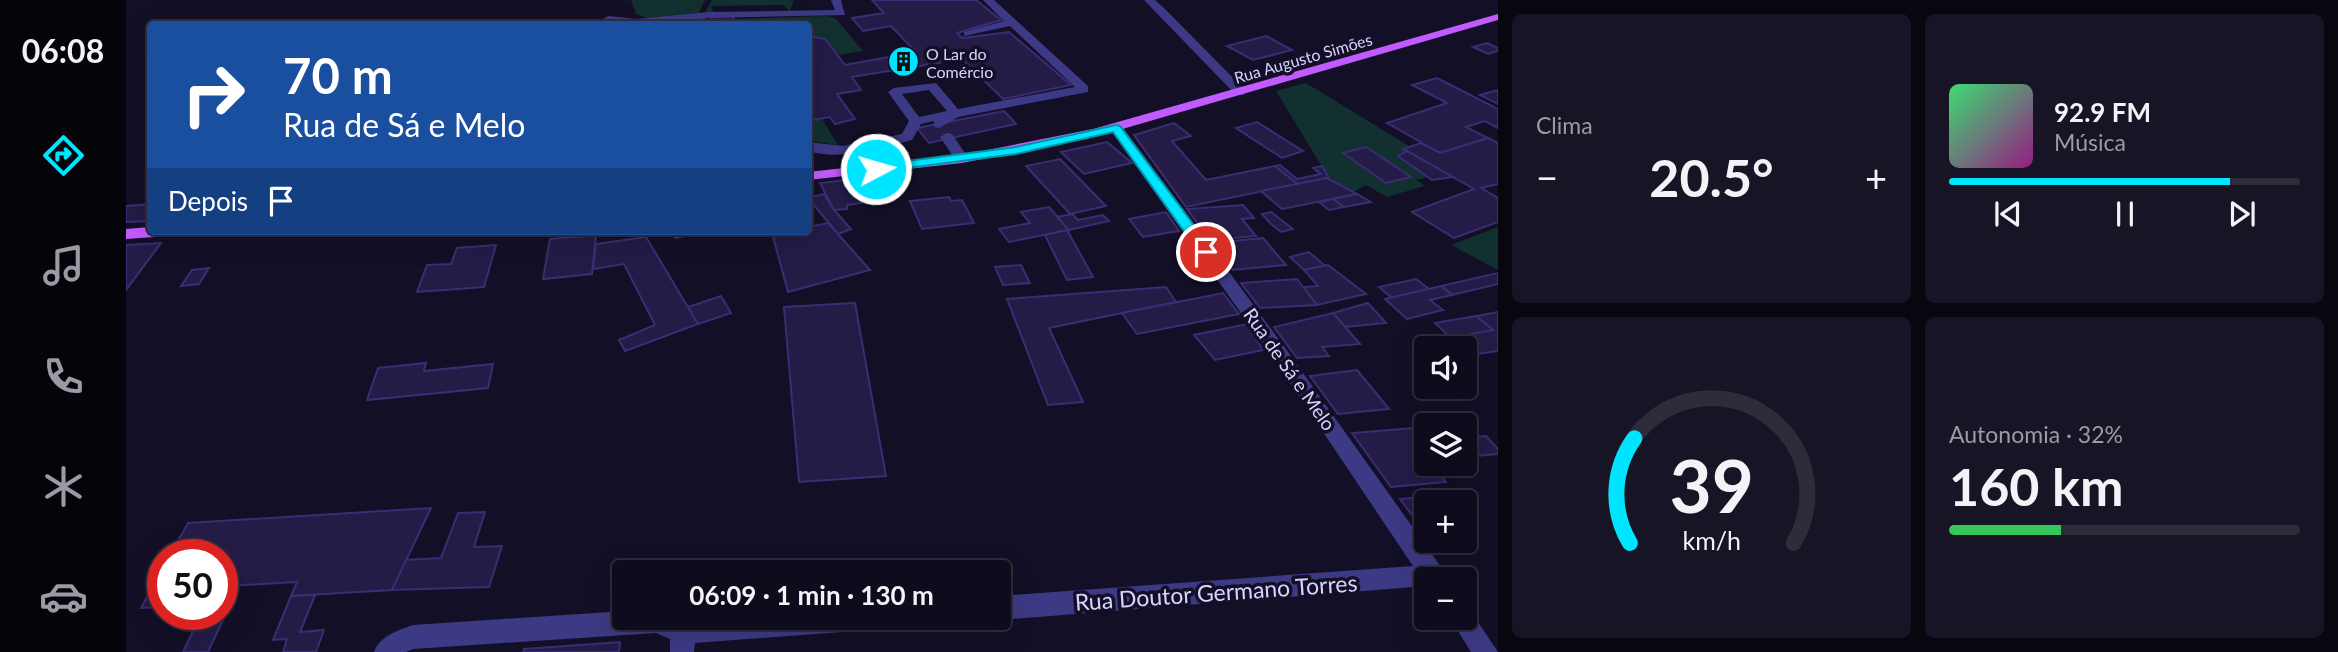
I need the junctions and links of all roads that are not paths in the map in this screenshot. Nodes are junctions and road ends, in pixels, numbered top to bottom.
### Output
1 (836, 0) edge
2 (988, 0) edge
3 (1149, 0) edge
4 (1498, 17) edge
5 (608, 19) dead end
6 (627, 21) edge
7 (683, 21) edge
8 (1011, 22) junction
9 (968, 34) dead end
10 (1240, 92) junction
11 (955, 113) junction
12 (916, 121) junction
13 (939, 124) dead end
14 (1116, 128) junction
15 (947, 137) dead end
16 (812, 148) edge
17 (962, 159) junction
18 (812, 176) edge
19 (147, 232) edge
20 (126, 234) edge
21 (1427, 567) edge
22 (1414, 578) edge
23 (1011, 607) edge
24 (723, 630) edge
25 (1470, 630) edge
26 (684, 634) edge
27 (386, 652) edge
28 (1486, 652) edge

1 - 7 street
2 - 8 street
3 - 10 street
4 - 10 main road, Rua Augusto Simões
5 - 6 street
8 - 9 street
8 - 11 street
10 - 14 main road, Rua Augusto Simões
11 - 12 street
11 - 12 street
11 - 13 street
12 - 16 street
14 - 17 main road, Rua Augusto Simões
14 - 21 street, Rua de Sá e Melo
15 - 17 street
17 - 18 main road, Rua Augusto Simões
19 - 20 main road
22 - 23 street, Rua Doutor Germano Torres
24 - 26 street
25 - 28 street
26 - 27 street

